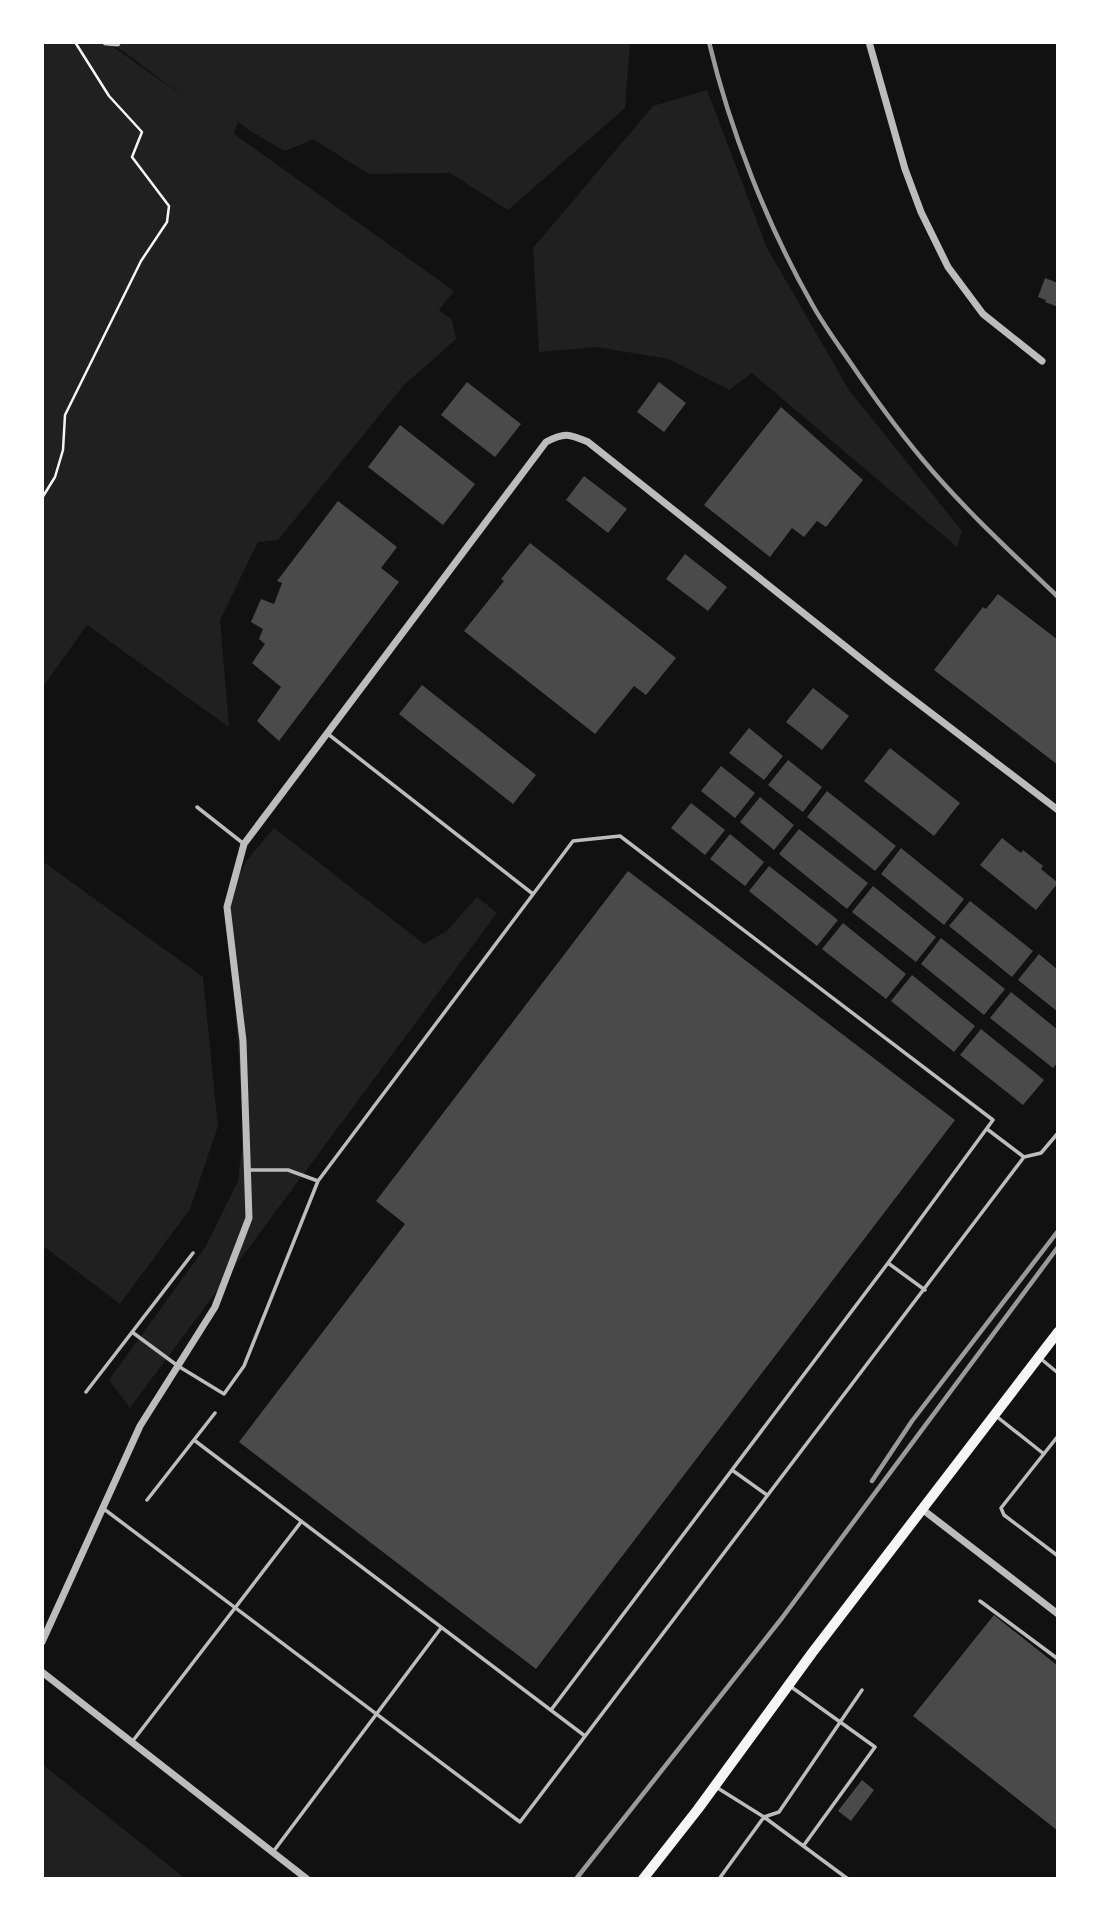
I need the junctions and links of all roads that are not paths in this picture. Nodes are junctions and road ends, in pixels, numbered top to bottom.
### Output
1 (106, 42) edge
2 (869, 42) edge
3 (117, 43) edge
4 (1042, 361) dead end
5 (328, 734) junction
6 (197, 807) dead end
7 (1058, 810) edge
8 (244, 844) junction
9 (533, 894) junction
10 (986, 1129) junction
11 (1058, 1133) edge
12 (1024, 1157) junction
13 (248, 1170) junction
14 (318, 1181) junction
15 (192, 1253) dead end
16 (888, 1263) junction
17 (925, 1290) junction
18 (132, 1332) junction
19 (1058, 1332) edge
20 (1038, 1357) junction
21 (178, 1366) junction
22 (1058, 1373) edge
23 (86, 1392) dead end
24 (215, 1413) dead end
25 (994, 1415) junction
26 (1058, 1436) edge
27 (194, 1440) junction
28 (1044, 1454) junction
29 (732, 1470) junction
30 (768, 1496) junction
31 (147, 1500) dead end
32 (103, 1508) junction
33 (922, 1508) junction
34 (301, 1522) junction
35 (1058, 1556) edge
36 (980, 1601) dead end
37 (236, 1609) junction
38 (1058, 1614) edge
39 (441, 1628) junction
40 (42, 1642) edge
41 (1058, 1659) edge
42 (42, 1672) edge
43 (788, 1685) junction
44 (862, 1690) dead end
45 (551, 1710) junction
46 (376, 1715) junction
47 (840, 1723) junction
48 (585, 1736) junction
49 (132, 1742) junction
50 (715, 1786) junction
51 (764, 1817) junction
52 (804, 1845) junction
53 (273, 1852) junction
54 (307, 1879) edge
55 (643, 1879) edge
56 (719, 1879) edge
57 (848, 1879) edge

1 - 3 street
2 - 4 street
5 - 7 street
5 - 8 street
5 - 9 lane
6 - 8 lane
8 - 13 street
9 - 10 lane
9 - 14 lane
10 - 12 lane
10 - 16 lane
11 - 12 lane
12 - 17 lane
13 - 14 lane
13 - 21 street
14 - 21 lane
15 - 18 lane
16 - 17 lane
16 - 29 lane
17 - 30 lane
18 - 21 lane
18 - 23 lane
19 - 20 main road
20 - 22 lane
20 - 25 main road
21 - 32 street
24 - 27 lane
25 - 28 lane
25 - 33 main road
26 - 28 lane
27 - 31 lane
27 - 34 lane
28 - 35 lane
29 - 30 lane
29 - 45 lane
30 - 48 lane
32 - 37 lane
32 - 40 street
33 - 38 street
33 - 43 main road
34 - 37 lane
34 - 39 lane
36 - 41 lane
37 - 46 lane
37 - 49 lane
39 - 45 lane
39 - 46 lane
42 - 49 street
43 - 47 lane
43 - 50 main road
44 - 47 lane
45 - 48 lane
46 - 48 lane
46 - 53 lane
47 - 51 lane
47 - 52 lane
49 - 53 street
50 - 51 lane
50 - 55 main road
51 - 52 lane
51 - 56 lane
52 - 57 lane
53 - 54 street

